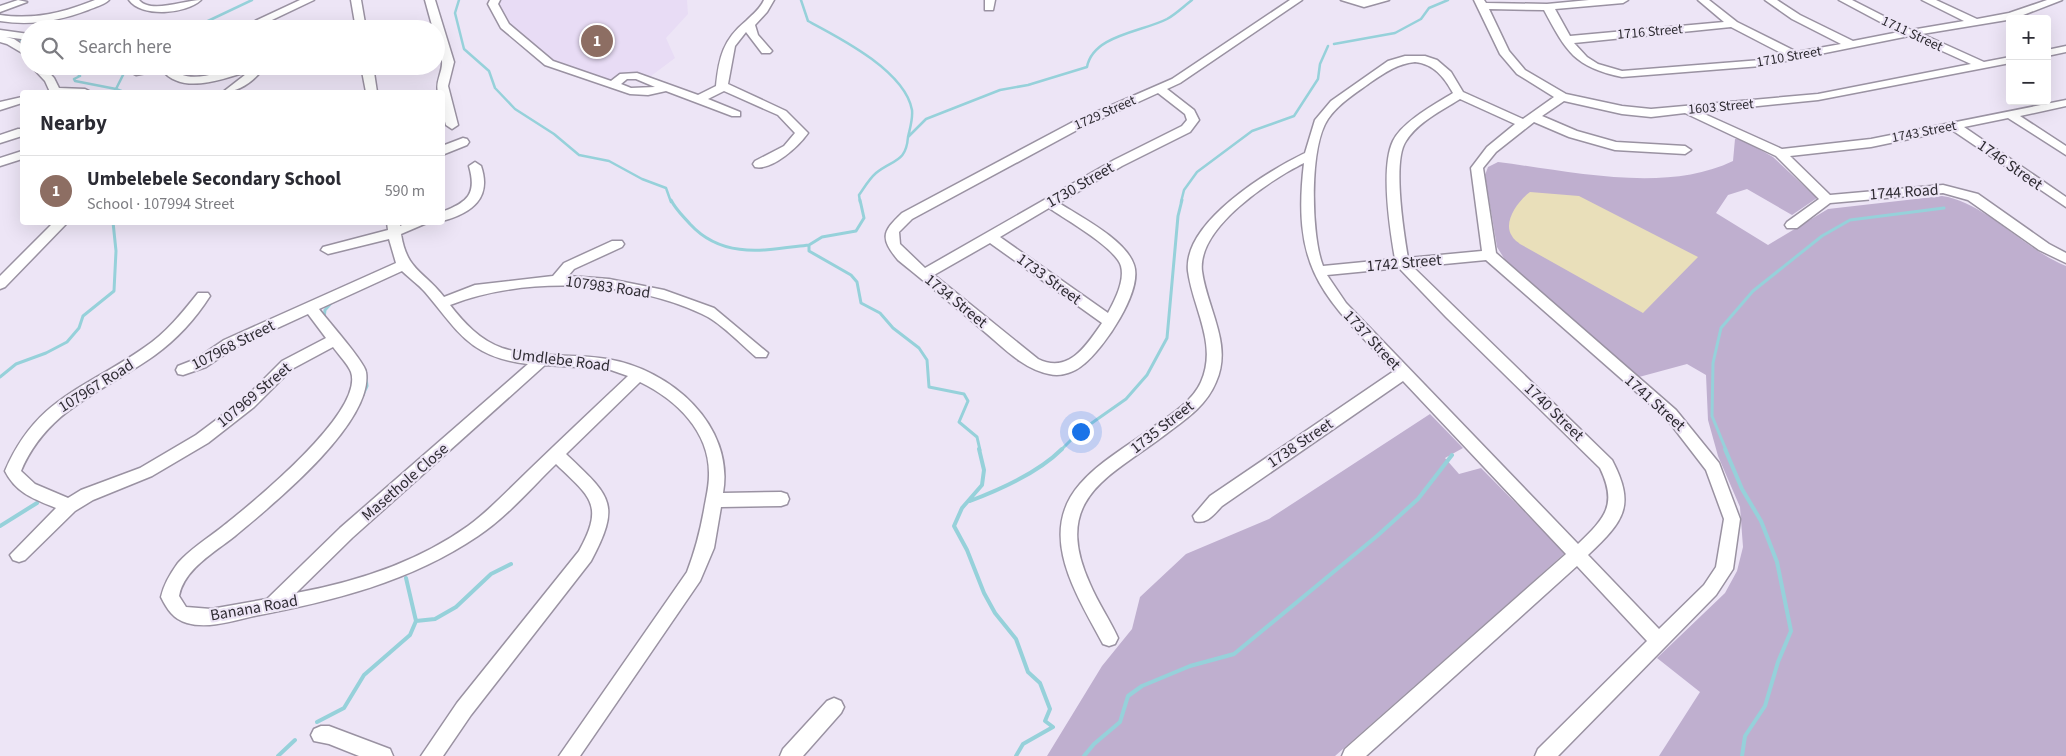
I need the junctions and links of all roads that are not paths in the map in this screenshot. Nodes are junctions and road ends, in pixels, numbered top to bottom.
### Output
1 (104, 0) edge
2 (134, 0) edge
3 (196, 0) edge
4 (309, 0) edge
5 (356, 0) edge
6 (430, 0) edge
7 (495, 0) edge
8 (769, 0) edge
9 (1297, 0) edge
10 (1346, 0) edge
11 (1384, 0) edge
12 (1623, 0) edge
13 (1703, 0) edge
14 (1770, 0) edge
15 (1844, 0) edge
16 (1927, 0) edge
17 (2057, 0) edge
18 (22, 2) dead end
19 (1481, 3) edge
20 (1548, 7) junction
21 (1, 15) edge
22 (37, 20) edge
23 (263, 20) edge
24 (359, 20) edge
25 (436, 20) edge
26 (20, 22) edge
27 (1976, 22) junction
28 (748, 23) junction
29 (1734, 24) junction
30 (0, 32) edge
31 (1910, 33) junction
32 (20, 35) edge
33 (0, 38) edge
34 (1566, 40) junction
35 (1852, 45) junction
36 (20, 47) edge
37 (2066, 49) edge
38 (766, 51) dead end
39 (445, 52) edge
40 (2051, 52) edge
41 (1795, 56) junction
42 (2006, 61) edge
43 (1982, 65) junction
44 (445, 74) edge
45 (52, 75) edge
46 (171, 75) edge
47 (218, 75) edge
48 (252, 75) edge
49 (369, 75) edge
50 (445, 75) edge
51 (613, 85) junction
52 (722, 86) junction
53 (669, 87) junction
54 (1159, 89) junction
55 (52, 90) edge
56 (231, 90) edge
57 (372, 90) edge
58 (443, 90) edge
59 (1459, 94) junction
60 (1562, 97) junction
61 (445, 98) edge
62 (699, 98) junction
63 (20, 101) edge
64 (2066, 104) edge
65 (0, 106) edge
66 (1685, 110) junction
67 (736, 114) dead end
68 (2011, 115) junction
69 (1528, 121) junction
70 (452, 125) dead end
71 (1954, 126) junction
72 (20, 133) edge
73 (0, 139) edge
74 (463, 142) dead end
75 (445, 150) edge
76 (1686, 150) dead end
77 (2066, 151) edge
78 (1780, 153) junction
79 (20, 156) edge
80 (1310, 156) junction
81 (0, 162) edge
82 (759, 164) dead end
83 (476, 166) dead end
84 (1827, 199) junction
85 (1049, 202) junction
86 (2066, 204) edge
87 (445, 216) edge
88 (907, 216) joint
89 (59, 225) edge
90 (1792, 225) dead end
91 (394, 227) edge
92 (990, 236) junction
93 (617, 244) dead end
94 (328, 250) dead end
95 (1489, 255) junction
96 (2066, 259) edge
97 (1402, 263) junction
98 (404, 265) junction
99 (1319, 271) junction
100 (924, 274) junction
101 (557, 280) junction
102 (0, 284) edge
103 (203, 296) dead end
104 (441, 303) junction
105 (310, 307) junction
106 (1109, 321) junction
107 (335, 340) junction
108 (761, 353) dead end
109 (540, 361) junction
110 (183, 370) dead end
111 (1403, 373) junction
112 (638, 374) junction
113 (556, 454) junction
114 (782, 499) dead end
115 (715, 500) junction
116 (69, 506) junction
117 (1201, 516) dead end
118 (1578, 554) junction
119 (19, 555) dead end
120 (272, 605) junction
121 (1109, 638) dead end
122 (1660, 642) junction
123 (834, 707) dead end
124 (321, 735) dead end
125 (383, 756) edge
126 (431, 756) edge
127 (569, 756) edge
128 (790, 756) edge
129 (1352, 756) edge
130 (1545, 756) edge

1 - 22 street
2 - 3 street
4 - 23 street
5 - 24 street
6 - 25 street
7 - 51 street
8 - 28 street
9 - 54 street, 1729 Street
10 - 11 street
12 - 20 street
13 - 29 street
14 - 35 street
15 - 31 street, 1711 Street
16 - 27 street
17 - 27 street, 1710 Street
18 - 21 street
19 - 20 street
19 - 60 street, 1603 Street
20 - 34 street, 1710 Street
21 - 26 street
27 - 31 street, 1710 Street
28 - 38 street
28 - 52 street
29 - 34 street, 1716 Street
29 - 41 street
30 - 32 street
31 - 35 street, 1710 Street
31 - 43 street, 1711 Street
33 - 36 street
34 - 41 street, 1710 Street
35 - 41 street, 1710 Street
37 - 40 street
39 - 44 street
42 - 43 street, 1603 Street
43 - 66 street, 1603 Street
45 - 55 street
46 - 47 street
48 - 56 street
49 - 57 street
50 - 58 street
51 - 53 street
51 - 53 street
52 - 62 street
52 - 82 street
53 - 62 street
54 - 85 street, 1730 Street
54 - 88 street, 1729 Street
59 - 69 street
59 - 80 street, 1737 Street
59 - 97 street
60 - 66 street, 1603 Street
60 - 69 street
61 - 70 street
62 - 67 street
63 - 65 street
64 - 68 street, 1743 Street
66 - 78 street
68 - 71 street, 1743 Street
68 - 77 street
69 - 76 street
69 - 95 street
71 - 78 street, 1743 Street
71 - 86 street, 1746 Street
72 - 73 street
74 - 75 street
78 - 84 street
79 - 81 street
80 - 99 street, 1737 Street
80 - 121 street, 1735 Street
83 - 87 street
84 - 90 street
84 - 96 street, 1744 Road
85 - 92 street, 1730 Street
85 - 106 street
88 - 100 street, 1734 Street
89 - 102 street
91 - 94 street
91 - 98 street
92 - 100 street, 1730 Street
92 - 106 street, 1733 Street
93 - 101 street
95 - 97 street, 1742 Street
95 - 122 street, 1741 Street
97 - 99 street, 1742 Street
97 - 118 street, 1740 Street
98 - 104 street, Umdlebe Road
98 - 105 street
99 - 111 street, 1737 Street
100 - 106 street, 1734 Street
101 - 104 street, 107983 Road
101 - 108 street, 107983 Road
103 - 116 street, 107967 Road
104 - 109 street, Umdlebe Road
105 - 107 street, Banana Road
105 - 110 street, 107968 Street
107 - 116 street, 107969 Street
107 - 120 street, Banana Road
109 - 112 street, Umdlebe Road
109 - 120 street, Masethole Close
111 - 117 street, 1738 Street
111 - 118 street, 1737 Street
112 - 113 street, Banana Road
112 - 115 street, Umdlebe Road
113 - 120 street, Banana Road
113 - 126 street
114 - 115 street
115 - 127 street, Umdlebe Road
116 - 119 street
118 - 122 street, 1737 Street
118 - 129 street, 1740 Street
122 - 130 street, 1741 Street
123 - 128 street
124 - 125 street

